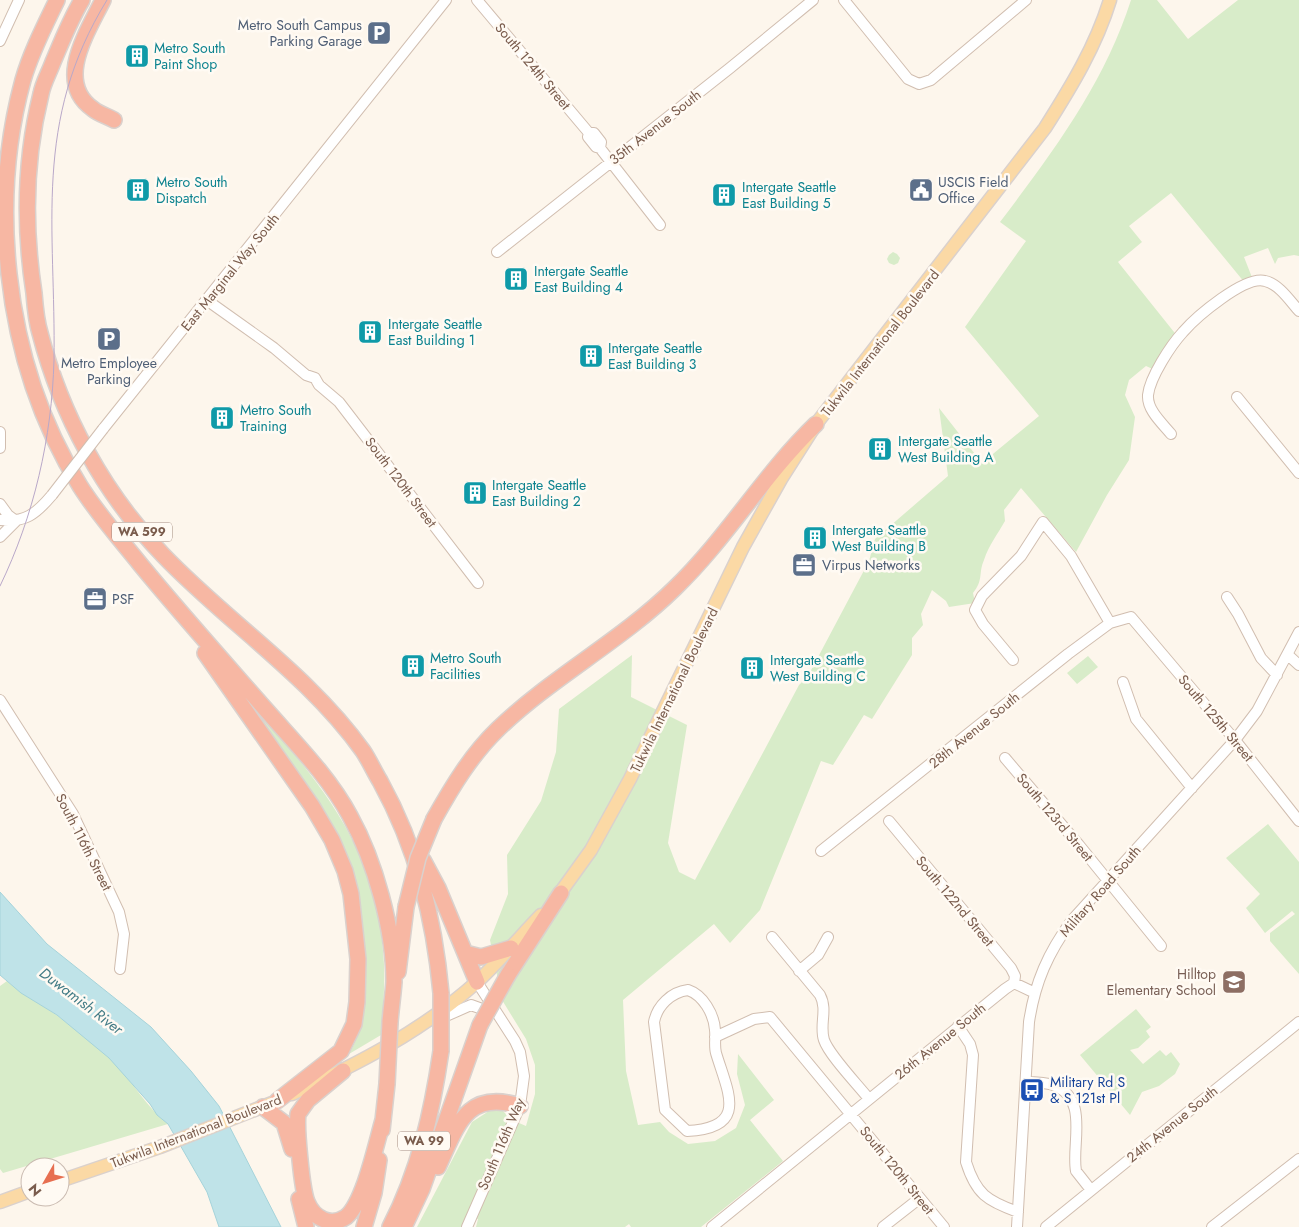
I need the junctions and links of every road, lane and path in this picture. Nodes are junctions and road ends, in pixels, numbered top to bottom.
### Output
1 (19, 0) edge
2 (57, 0) edge
3 (82, 0) edge
4 (103, 0) edge
5 (446, 0) edge
6 (477, 0) edge
7 (813, 0) edge
8 (844, 0) edge
9 (1026, 0) edge
10 (1110, 0) edge
11 (0, 40) edge
12 (114, 120) dead end
13 (611, 162) junction
14 (660, 225) dead end
15 (496, 252) dead end
16 (208, 301) junction
17 (1299, 311) edge
18 (1237, 397) dead end
19 (816, 424) junction
20 (0, 432) edge
21 (1170, 434) dead end
22 (0, 448) edge
23 (1299, 473) edge
24 (0, 504) edge
25 (0, 520) edge
26 (16, 521) junction
27 (0, 537) edge
28 (478, 584) dead end
29 (1226, 597) dead end
30 (172, 604) junction
31 (1131, 617) joint
32 (1110, 623) junction
33 (1299, 632) edge
34 (1288, 655) junction
35 (1013, 660) dead end
36 (1299, 665) edge
37 (1277, 675) junction
38 (1123, 682) dead end
39 (0, 700) edge
40 (1235, 740) junction
41 (1005, 758) dead end
42 (1192, 788) junction
43 (390, 800) junction
44 (889, 821) dead end
45 (1299, 821) edge
46 (821, 851) dead end
47 (1108, 882) junction
48 (561, 894) junction
49 (828, 937) dead end
50 (772, 938) dead end
51 (1160, 946) dead end
52 (511, 948) junction
53 (466, 953) junction
54 (120, 969) dead end
55 (800, 971) junction
56 (394, 981) junction
57 (477, 982) junction
58 (1014, 984) junction
59 (1034, 992) junction
60 (442, 993) joint
61 (501, 1016) junction
62 (390, 1022) joint
63 (1299, 1022) edge
64 (958, 1026) junction
65 (411, 1032) junction
66 (715, 1037) junction
67 (343, 1071) junction
68 (1026, 1082) junction
69 (868, 1099) junction
70 (277, 1101) junction
71 (520, 1106) junction
72 (263, 1107) junction
73 (851, 1113) junction
74 (383, 1120) junction
75 (1299, 1159) edge
76 (70, 1178) edge
77 (1091, 1190) junction
78 (20, 1195) edge
79 (418, 1197) junction
80 (920, 1198) junction
81 (0, 1202) edge
82 (1018, 1212) junction
83 (466, 1226) edge
84 (306, 1227) edge
85 (364, 1227) edge
86 (390, 1227) edge
87 (404, 1227) edge
88 (712, 1227) edge
89 (883, 1227) edge
90 (944, 1227) edge
91 (1017, 1227) edge
92 (1046, 1227) edge
93 (1212, 1227) edge

1 - 11 street
2 - 30 highway, WA 599
3 - 43 highway, WA 599
4 - 12 highway
5 - 16 street, East Marginal Way South
6 - 13 street, South 124th Street
7 - 13 street, 35th Avenue South
8 - 9 street
10 - 19 main road, Tukwila International Boulevard
13 - 14 street, South 124th Street
13 - 15 street, 35th Avenue South
16 - 26 street, East Marginal Way South, bridge
16 - 28 street, South 120th Street
17 - 21 street
18 - 23 street
19 - 48 main road, Tukwila International Boulevard
19 - 56 highway, bridge
20 - 22 street
24 - 26 street
25 - 26 street, East Marginal Way South
26 - 27 street
29 - 37 street
30 - 56 highway, WA 599
30 - 70 highway
31 - 32 street, 28th Avenue South
31 - 40 street, South 125th Street
32 - 35 street
32 - 46 street, 28th Avenue South
33 - 34 street, Military Road South
34 - 36 street
34 - 37 street, Military Road South
37 - 40 street, Military Road South
38 - 42 street
39 - 54 street, South 116th Street
40 - 42 street, Military Road South
40 - 45 street, South 125th Street
41 - 47 street, South 123rd Street
42 - 47 street, Military Road South
43 - 53 highway
43 - 60 highway, WA 599
44 - 58 street, South 122nd Street
47 - 51 street, South 123rd Street
47 - 59 street, Military Road South
48 - 52 main road, Tukwila International Boulevard
48 - 79 highway, bridge
49 - 55 street
50 - 55 street
52 - 53 highway
52 - 57 main road, Tukwila International Boulevard
53 - 57 highway
55 - 69 street
56 - 62 highway, WA 599
57 - 61 street, South 116th Way
57 - 65 main road, Tukwila International Boulevard
58 - 59 street
58 - 64 street, 26th Avenue South
59 - 68 street, Military Road South
60 - 86 highway, WA 99, bridge
61 - 65 street
61 - 71 street, South 116th Way
62 - 74 highway, WA 99, bridge
63 - 77 street, 24th Avenue South
64 - 69 street, 26th Avenue South
64 - 82 street
65 - 67 main road, Tukwila International Boulevard
66 - 66 street
66 - 73 street
67 - 70 main road, Tukwila International Boulevard
67 - 74 highway
68 - 77 street
68 - 82 street, Military Road South
69 - 73 street, 26th Avenue South
70 - 72 main road, Tukwila International Boulevard
71 - 79 highway
71 - 83 street, South 116th Way
72 - 76 main road, Tukwila International Boulevard
72 - 84 highway
73 - 80 street, South 120th Street
73 - 88 street, 26th Avenue South
74 - 85 highway, WA 99
75 - 93 street
77 - 92 street, 24th Avenue South
78 - 81 main road
79 - 87 highway
80 - 89 street
80 - 90 street, South 120th Street
82 - 91 street, Military Road South

